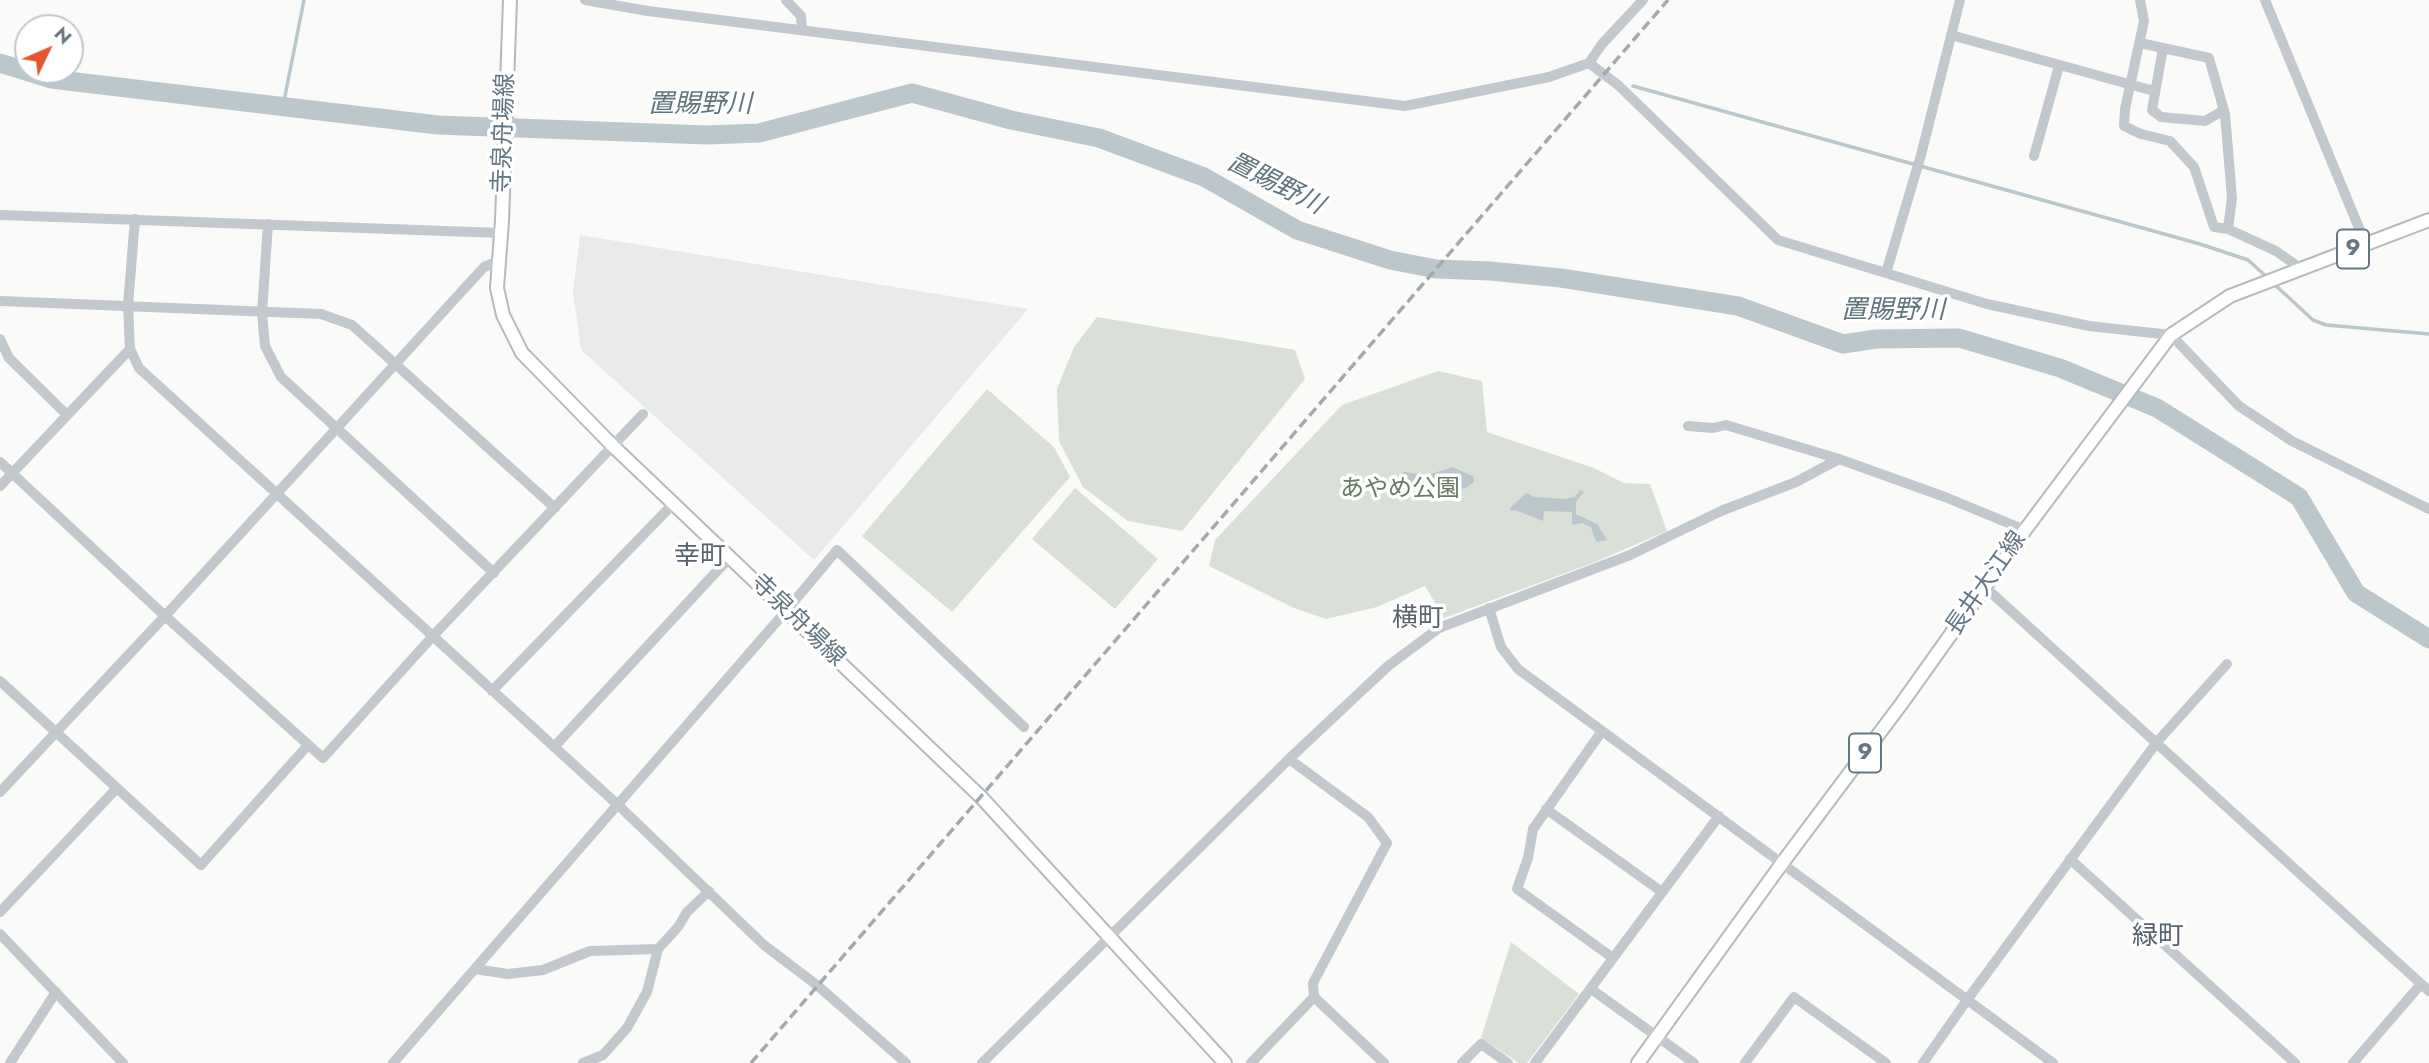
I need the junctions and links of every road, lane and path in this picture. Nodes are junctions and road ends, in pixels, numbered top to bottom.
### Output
1 (510, 0) edge
2 (585, 0) edge
3 (786, 0) edge
4 (1643, 0) edge
5 (1960, 0) edge
6 (2140, 0) edge
7 (2265, 0) edge
8 (802, 29) junction
9 (1951, 35) junction
10 (2140, 43) junction
11 (2163, 48) junction
12 (1589, 63) junction
13 (2059, 65) junction
14 (2130, 85) junction
15 (2154, 91) junction
16 (2224, 110) junction
17 (2034, 156) dead end
18 (0, 217) edge
19 (135, 219) junction
20 (2429, 220) edge
21 (268, 224) junction
22 (501, 227) junction
23 (2228, 229) junction
24 (2366, 245) junction
25 (499, 261) junction
26 (2300, 268) junction
27 (1886, 273) junction
28 (0, 301) edge
29 (128, 306) junction
30 (261, 313) junction
31 (2171, 335) junction
32 (0, 340) edge
33 (130, 349) junction
34 (395, 363) junction
35 (66, 414) junction
36 (643, 414) dead end
37 (1688, 426) dead end
38 (337, 428) junction
39 (614, 446) junction
40 (1839, 459) junction
41 (0, 462) edge
42 (12, 473) junction
43 (0, 486) edge
44 (275, 494) junction
45 (674, 503) junction
46 (555, 508) junction
47 (2429, 509) edge
48 (2025, 530) junction
49 (730, 557) junction
50 (494, 573) junction
51 (1986, 588) junction
52 (1489, 608) junction
53 (786, 611) junction
54 (165, 616) junction
55 (432, 637) junction
56 (2227, 663) dead end
57 (0, 681) edge
58 (492, 691) junction
59 (1024, 727) dead end
60 (1602, 731) junction
61 (56, 733) junction
62 (2157, 742) junction
63 (308, 745) junction
64 (554, 747) junction
65 (1289, 759) junction
66 (117, 788) junction
67 (0, 791) edge
68 (618, 805) junction
69 (1546, 809) junction
70 (1718, 816) junction
71 (2070, 859) junction
72 (1783, 862) junction
73 (709, 891) junction
74 (1662, 892) junction
75 (0, 912) edge
76 (0, 934) edge
77 (1109, 937) junction
78 (658, 949) junction
79 (1613, 958) junction
80 (475, 968) junction
81 (2425, 987) edge
82 (1591, 989) junction
83 (56, 992) junction
84 (1314, 997) junction
85 (1967, 1000) junction
86 (1657, 1036) junction
87 (10, 1063) edge
88 (123, 1063) edge
89 (393, 1063) edge
90 (583, 1063) edge
91 (906, 1063) edge
92 (982, 1063) edge
93 (1225, 1063) edge
94 (1251, 1063) edge
95 (1384, 1063) edge
96 (1462, 1063) edge
97 (1508, 1063) edge
98 (1535, 1063) edge
99 (1638, 1063) edge
100 (1694, 1063) edge
101 (1745, 1063) edge
102 (1886, 1063) edge
103 (1923, 1063) edge
104 (2053, 1063) edge
105 (2295, 1063) edge
106 (2353, 1063) edge

1 - 22 main road, 寺泉舟場線
2 - 8 street
3 - 8 street
4 - 12 street
5 - 9 street
6 - 10 street
7 - 24 street
8 - 12 street
9 - 13 street
9 - 27 street
10 - 11 street
10 - 14 street
11 - 15 street
11 - 16 street
12 - 27 street
13 - 14 street
13 - 17 street
14 - 15 street
14 - 23 street
15 - 16 street
16 - 23 street
18 - 19 street
19 - 21 street
19 - 29 street
20 - 24 main road, 長井大江線 / 9
21 - 22 street
21 - 30 street
22 - 25 main road, 寺泉舟場線
23 - 26 street
24 - 26 main road, 長井大江線 / 9
25 - 34 street
25 - 39 main road, 寺泉舟場線
26 - 31 main road, 長井大江線 / 9
27 - 31 street
28 - 29 street
29 - 30 street
29 - 33 street
30 - 34 street
30 - 38 street
31 - 47 street
31 - 48 main road, 長井大江線 / 9
32 - 35 street
33 - 35 street
33 - 44 street
34 - 38 street
34 - 46 street
35 - 42 street
36 - 39 street
37 - 40 street
38 - 44 street
38 - 50 street
39 - 45 main road, 寺泉舟場線
39 - 46 street
40 - 48 street
40 - 52 street
41 - 42 street
42 - 43 street
42 - 54 street
44 - 54 street
44 - 55 street
45 - 49 main road, 寺泉舟場線
45 - 58 street
46 - 50 street
48 - 51 main road, 長井大江線 / 9
49 - 53 main road, 寺泉舟場線
49 - 64 street
50 - 55 street
51 - 62 street
51 - 72 main road, 長井大江線 / 9
52 - 60 street
52 - 65 street
53 - 59 street
53 - 68 street
53 - 77 main road, 寺泉舟場線
54 - 61 street
54 - 63 street
55 - 58 street
55 - 63 street
56 - 62 street
57 - 61 street
58 - 64 street
60 - 69 street
60 - 70 street
61 - 66 street
61 - 67 street
62 - 71 street
62 - 81 street
63 - 66 street
64 - 68 street
65 - 77 street
65 - 84 street
66 - 75 street
68 - 73 street
68 - 80 street
69 - 74 street
69 - 79 street
70 - 72 street
70 - 74 street
71 - 85 street
71 - 105 street
72 - 85 street
72 - 86 main road, 長井大江線 / 9
73 - 78 street
73 - 91 street
74 - 79 street
76 - 83 street
77 - 92 street
77 - 93 main road, 寺泉舟場線
78 - 80 street
78 - 90 street
79 - 82 street
80 - 89 street
81 - 106 street
82 - 86 street
82 - 98 street
83 - 87 street
83 - 88 street
84 - 94 street
84 - 95 street
85 - 103 street
85 - 104 street
86 - 99 main road, 長井大江線 / 9
86 - 100 street
96 - 97 street
101 - 102 street

